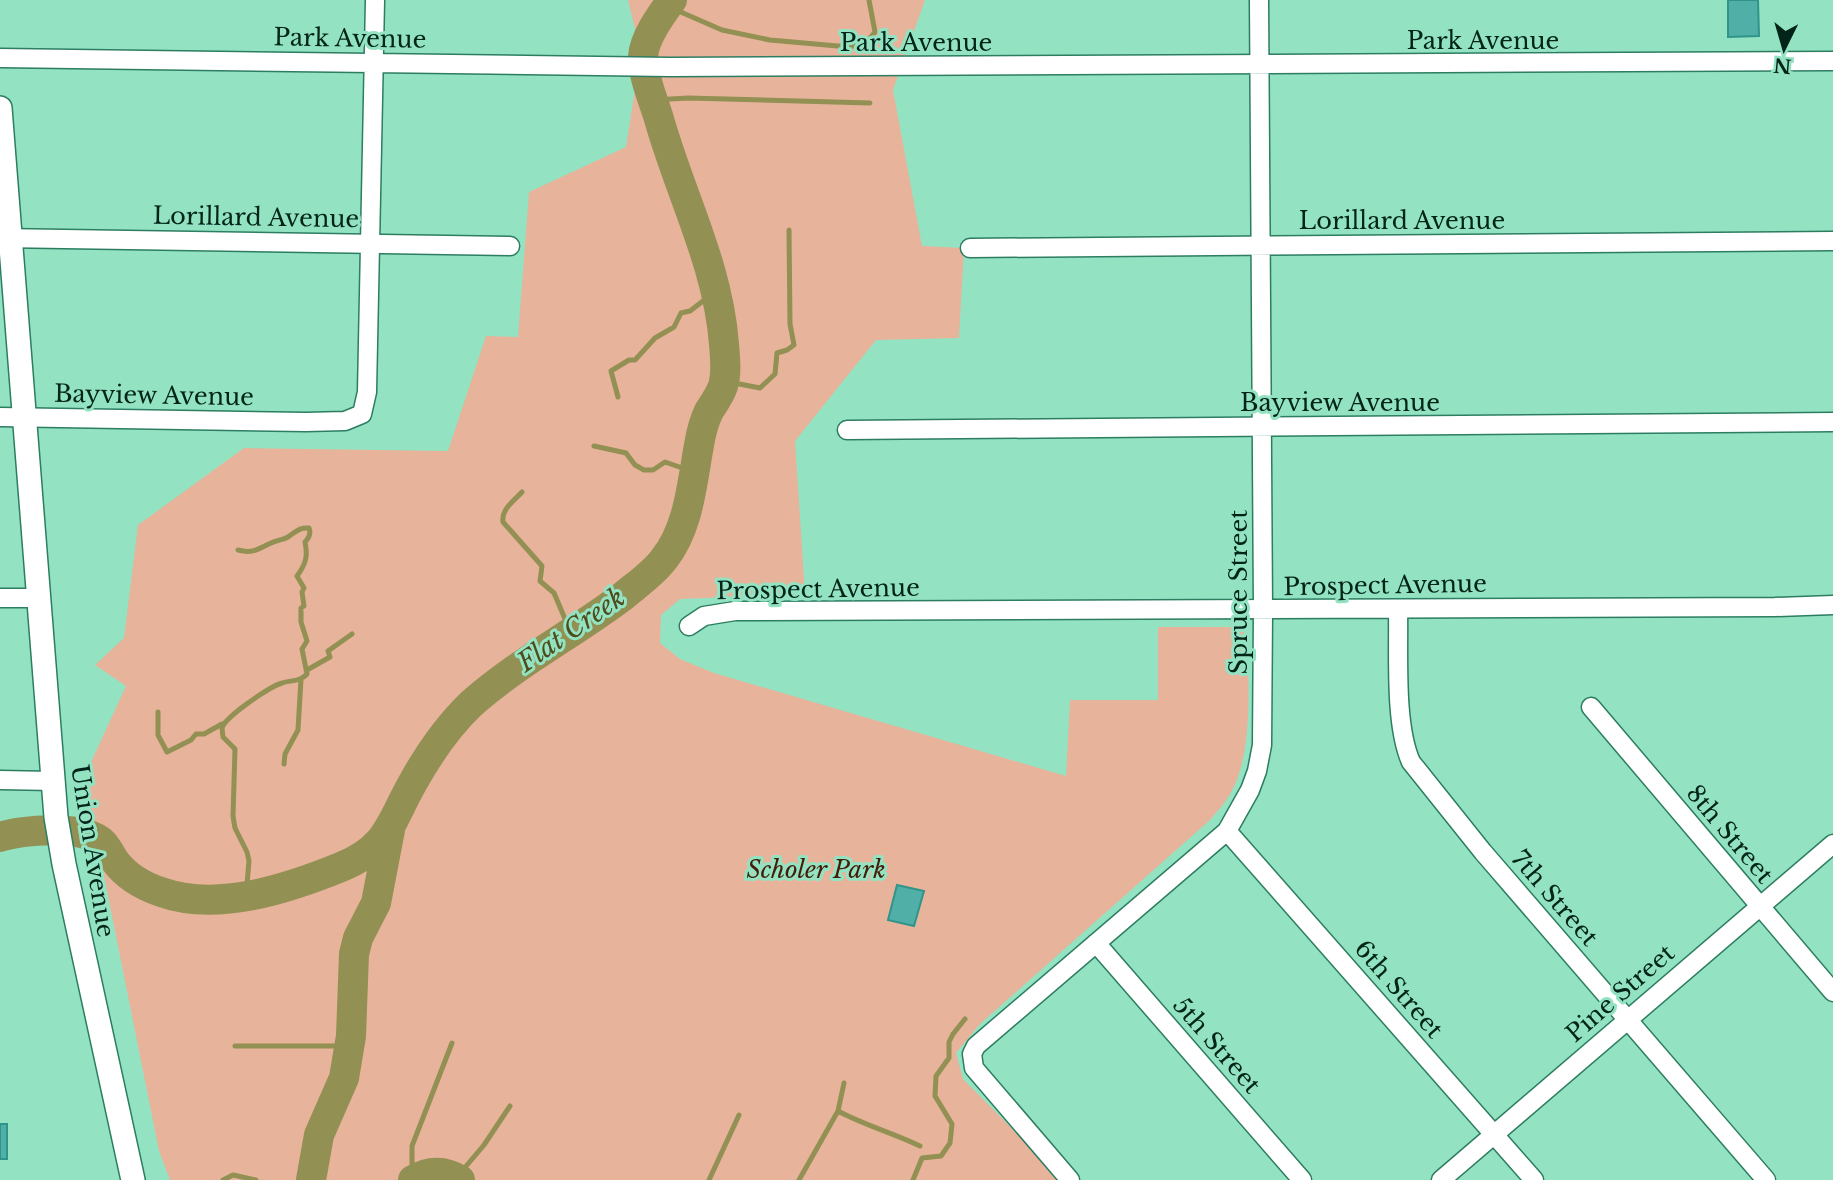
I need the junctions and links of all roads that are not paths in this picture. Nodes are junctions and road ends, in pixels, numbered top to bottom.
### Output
1 (375, 0) edge
2 (1259, 0) edge
3 (0, 58) edge
4 (1833, 61) edge
5 (374, 63) junction
6 (1259, 66) junction
7 (0, 108) edge
8 (5, 238) edge
9 (1833, 242) edge
10 (369, 243) junction
11 (1260, 245) junction
12 (510, 246) dead end
13 (971, 248) dead end
14 (0, 417) edge
15 (26, 418) junction
16 (1833, 422) edge
17 (1261, 427) junction
18 (847, 430) dead end
19 (0, 598) edge
20 (40, 598) junction
21 (1833, 605) edge
22 (1398, 609) junction
23 (1264, 611) junction
24 (689, 626) dead end
25 (1591, 707) dead end
26 (0, 780) edge
27 (53, 788) junction
28 (1227, 831) junction
29 (1833, 844) edge
30 (1759, 905) junction
31 (1096, 943) junction
32 (1833, 992) edge
33 (1627, 1020) junction
34 (1494, 1134) junction
35 (132, 1180) edge
36 (1070, 1180) edge
37 (1302, 1180) edge
38 (1441, 1180) edge
39 (1534, 1180) edge
40 (1766, 1180) edge

1 - 5 street, Bayview Avenue
2 - 6 street, Spruce Street
3 - 5 street, Park Avenue
4 - 6 street, Park Avenue
5 - 6 street, Park Avenue
5 - 10 street, Bayview Avenue
6 - 11 street, Spruce Street
7 - 8 street, Union Avenue
8 - 10 street, Lorillard Avenue
8 - 15 street, Union Avenue
9 - 11 street, Lorillard Avenue
10 - 12 street, Lorillard Avenue
10 - 15 street, Bayview Avenue
11 - 13 street, Lorillard Avenue
11 - 17 street, Spruce Street
14 - 15 street, Bayview Avenue
15 - 20 street, Union Avenue
16 - 17 street, Bayview Avenue
17 - 18 street, Bayview Avenue
17 - 23 street, Spruce Street
19 - 20 street
20 - 27 street, Union Avenue
21 - 22 street, Prospect Avenue
22 - 23 street, Prospect Avenue
22 - 33 street, 7th Street
23 - 24 street, Prospect Avenue
23 - 28 street, Spruce Street
25 - 30 street, 8th Street
26 - 27 street
27 - 35 street, Union Avenue
28 - 31 street, Spruce Street
28 - 34 street, 6th Street
29 - 30 street, Pine Street
30 - 32 street, 8th Street
30 - 33 street, Pine Street
31 - 36 street, Spruce Street
31 - 37 street, 5th Street
33 - 34 street, Pine Street
33 - 40 street, 7th Street
34 - 38 street, Pine Street
34 - 39 street, 6th Street

